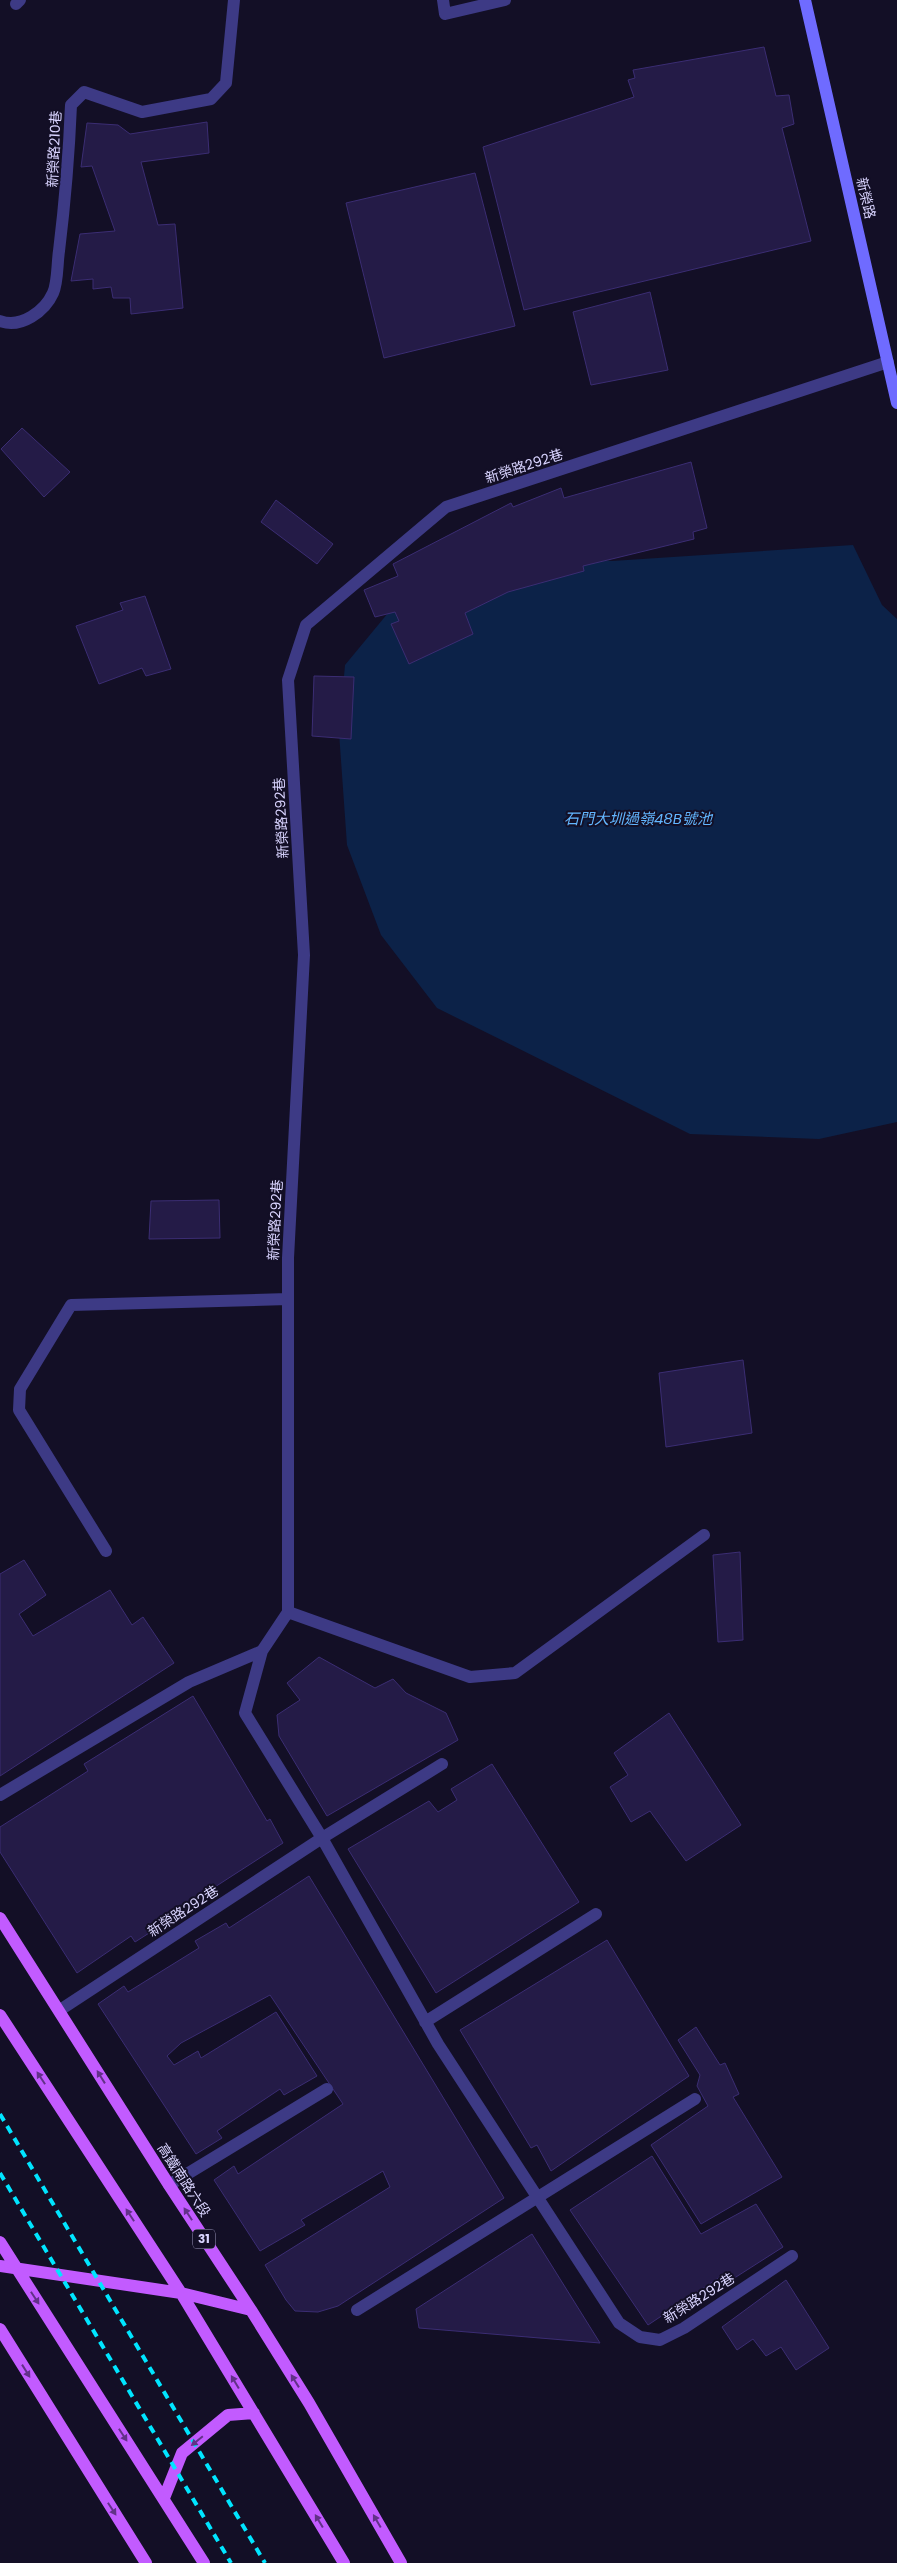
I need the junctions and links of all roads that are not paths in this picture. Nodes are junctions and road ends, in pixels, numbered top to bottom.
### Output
1 (234, 0) edge
2 (443, 0) edge
3 (505, 0) edge
4 (805, 0) edge
5 (0, 321) edge
6 (888, 362) junction
7 (897, 402) edge
8 (288, 1299) junction
9 (704, 1535) dead end
10 (106, 1551) dead end
11 (288, 1612) junction
12 (262, 1651) junction
13 (442, 1764) dead end
14 (0, 1795) edge
15 (322, 1838) junction
16 (596, 1914) dead end
17 (0, 1918) edge
18 (60, 2010) junction
19 (0, 2015) edge
20 (425, 2022) junction
21 (327, 2089) dead end
22 (695, 2099) dead end
23 (169, 2185) junction
24 (538, 2196) junction
25 (0, 2242) edge
26 (792, 2256) dead end
27 (0, 2266) edge
28 (17, 2269) junction
29 (181, 2293) junction
30 (251, 2310) junction
31 (357, 2310) dead end
32 (0, 2329) edge
33 (254, 2414) junction
34 (164, 2498) junction
35 (146, 2563) edge
36 (204, 2563) edge
37 (344, 2563) edge
38 (401, 2563) edge

1 - 5 lane, 新榮路210巷
2 - 3 lane
4 - 6 street, 新榮路
6 - 7 street, 新榮路
6 - 8 lane, 新榮路292巷
8 - 10 lane
8 - 11 lane, 新榮路292巷
9 - 11 lane
11 - 12 lane, 新榮路292巷
12 - 14 lane
12 - 15 lane, 新榮路292巷
13 - 15 lane, 新榮路292巷
15 - 18 lane, 新榮路292巷
15 - 20 lane, 新榮路292巷
16 - 20 lane
17 - 18 main road, 高鐵南路六段 / 31
23 -> 18 main road, 高鐵南路六段 / 31
29 -> 19 main road
20 - 24 lane, 新榮路292巷
21 - 23 lane
22 - 24 lane
30 -> 23 main road, 高鐵南路六段 / 31
24 - 26 lane, 新榮路292巷
24 - 31 lane
25 - 28 main road
27 - 28 main road
28 - 29 main road
28 -> 34 main road
29 - 30 main road
33 -> 29 main road
38 -> 30 main road, 高鐵南路六段 / 31
32 -> 35 main road
33 -> 34 main road
37 -> 33 main road
34 - 36 main road

